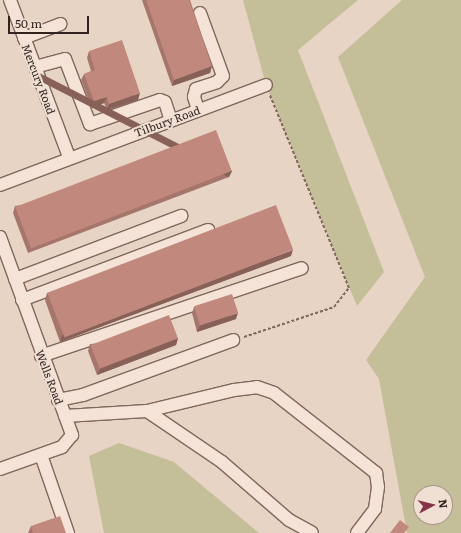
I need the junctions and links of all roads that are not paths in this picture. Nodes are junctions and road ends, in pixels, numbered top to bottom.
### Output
1 (10, 0) edge
2 (200, 13) dead end
3 (60, 24) dead end
4 (24, 38) junction
5 (35, 67) junction
6 (266, 85) road end
7 (198, 110) junction
8 (171, 120) junction
9 (69, 157) junction
10 (0, 185) edge
11 (181, 216) dead end
12 (208, 230) edge
13 (0, 237) edge
14 (302, 268) dead end
15 (15, 279) junction
16 (22, 300) junction
17 (233, 340) road end
18 (41, 356) junction
19 (58, 400) junction
20 (147, 411) junction
21 (65, 416) junction
22 (41, 455) junction
23 (0, 469) edge
24 (68, 533) edge
25 (312, 533) edge
26 (357, 533) edge

1 - 4 street, Mercury Road
2 - 7 street
3 - 4 street
4 - 5 street, Mercury Road
5 - 8 street
5 - 9 street, Mercury Road
6 - 7 street, Tilbury Road
7 - 8 street, Tilbury Road
8 - 9 street, Tilbury Road
9 - 10 street, Tilbury Road
11 - 15 street
12 - 16 street
13 - 15 street, Wells Road
14 - 18 street
15 - 16 street, Wells Road
16 - 18 street, Wells Road
17 - 19 street
18 - 19 street, Wells Road
19 - 21 street, Wells Road
20 - 21 street, Wells Road
20 - 25 street
20 - 26 street, Wells Road
21 - 22 street
22 - 23 street
22 - 24 street

